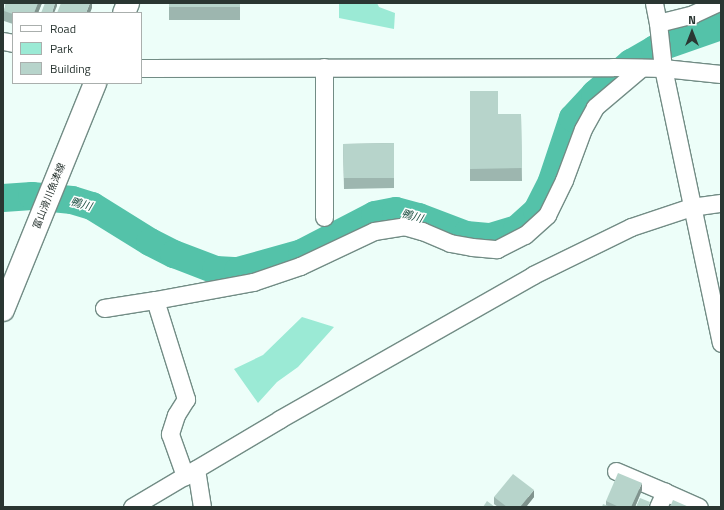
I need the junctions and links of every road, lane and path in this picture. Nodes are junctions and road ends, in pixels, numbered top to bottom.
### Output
1 (654, 3) edge
2 (717, 3) edge
3 (659, 27) junction
4 (662, 60) junction
5 (324, 67) junction
6 (142, 68) edge
7 (639, 68) junction
8 (721, 74) edge
9 (95, 84) edge
10 (721, 203) edge
11 (691, 208) junction
12 (324, 217) dead end
13 (155, 300) junction
14 (104, 308) dead end
15 (3, 310) edge
16 (721, 343) edge
17 (616, 471) dead end
18 (190, 473) junction
19 (661, 500) edge
20 (132, 507) edge
21 (202, 507) edge
22 (699, 507) edge

1 - 3 street
2 - 3 street
3 - 4 street
4 - 7 street
4 - 8 street
4 - 11 street
5 - 6 street
5 - 7 street
5 - 12 street
7 - 13 street
9 - 15 main road, 富山滑川魚津線
10 - 11 street
11 - 16 street
11 - 18 street
13 - 14 street
13 - 18 street
17 - 19 street
18 - 20 street
18 - 21 street
19 - 22 street

